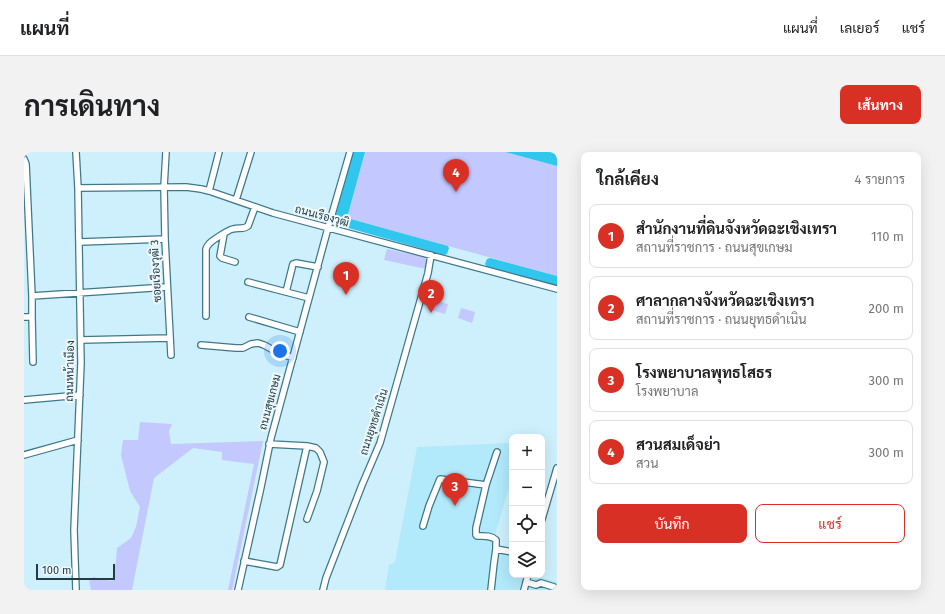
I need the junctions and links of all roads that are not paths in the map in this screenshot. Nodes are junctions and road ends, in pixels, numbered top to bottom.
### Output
1 (76, 152) edge
2 (166, 152) edge
3 (219, 152) edge
4 (251, 152) edge
5 (350, 152) edge
6 (25, 163) edge
7 (164, 187) junction
8 (78, 188) junction
9 (209, 191) junction
10 (236, 200) junction
11 (255, 207) junction
12 (328, 228) junction
13 (224, 234) junction
14 (164, 239) junction
15 (80, 242) junction
16 (431, 255) junction
17 (235, 262) dead end
18 (318, 267) junction
19 (248, 282) dead end
20 (167, 287) junction
21 (557, 289) edge
22 (286, 292) junction
23 (80, 293) junction
24 (32, 296) junction
25 (309, 298) junction
26 (32, 316) junction
27 (206, 316) dead end
28 (24, 317) edge
29 (249, 317) dead end
30 (300, 332) junction
31 (169, 338) junction
32 (81, 340) junction
33 (201, 345) dead end
34 (171, 355) dead end
35 (293, 358) junction
36 (33, 362) dead end
37 (80, 395) junction
38 (24, 400) edge
39 (78, 440) junction
40 (269, 444) junction
41 (307, 446) junction
42 (497, 452) dead end
43 (24, 456) edge
44 (557, 468) edge
45 (486, 485) junction
46 (545, 509) edge
47 (308, 519) dead end
48 (423, 526) dead end
49 (496, 549) junction
50 (509, 551) edge
51 (244, 561) junction
52 (527, 578) edge
53 (526, 582) junction
54 (76, 590) edge
55 (238, 590) edge
56 (323, 590) edge
57 (491, 590) edge
58 (524, 590) edge
59 (556, 590) edge

1 - 8 street, ถนนหน้าเมือง
2 - 7 street, ซอยเรืองวุฒิ 3
3 - 9 street
4 - 10 street
5 - 12 street, ถนนสุขเกษม
6 - 24 street
7 - 8 street, ถนนเรืองวุฒิ
7 - 9 street, ถนนเรืองวุฒิ
7 - 14 street, ซอยเรืองวุฒิ 3
8 - 15 street, ถนนหน้าเมือง
9 - 10 street, ถนนเรืองวุฒิ
10 - 11 street, ถนนเรืองวุฒิ
11 - 12 street, ถนนเรืองวุฒิ
11 - 13 street
12 - 16 street, ถนนเรืองวุฒิ
12 - 18 street, ถนนสุขเกษม
13 - 17 street
13 - 27 street
14 - 15 street
14 - 20 street, ซอยเรืองวุฒิ 3
15 - 23 street, ถนนหน้าเมือง
16 - 21 street, ถนนเรืองวุฒิ
16 - 56 street, ถนนยุทธดำเนิน
18 - 22 street
18 - 25 street, ถนนสุขเกษม
19 - 22 street
20 - 23 street
20 - 31 street, ซอยเรืองวุฒิ 3
22 - 25 street
23 - 24 street
23 - 32 street, ถนนหน้าเมือง
24 - 26 street
25 - 30 street, ถนนสุขเกษม
26 - 28 street
26 - 36 street
29 - 30 street
30 - 35 street, ถนนสุขเกษม
31 - 32 street
31 - 34 street, ซอยเรืองวุฒิ 3
32 - 37 street, ถนนหน้าเมือง
33 - 35 street
35 - 40 street, ถนนสุขเกษม
37 - 38 street
37 - 39 street, ถนนหน้าเมือง
39 - 43 street
39 - 54 street, ถนนหน้าเมือง
40 - 41 street
40 - 51 street, ถนนสุขเกษม
41 - 47 street
41 - 51 street
42 - 45 street
44 - 46 street
45 - 48 street
45 - 49 street
49 - 50 street
49 - 57 street
51 - 55 street, ถนนสุขเกษม
52 - 53 street
53 - 58 street
53 - 59 street

